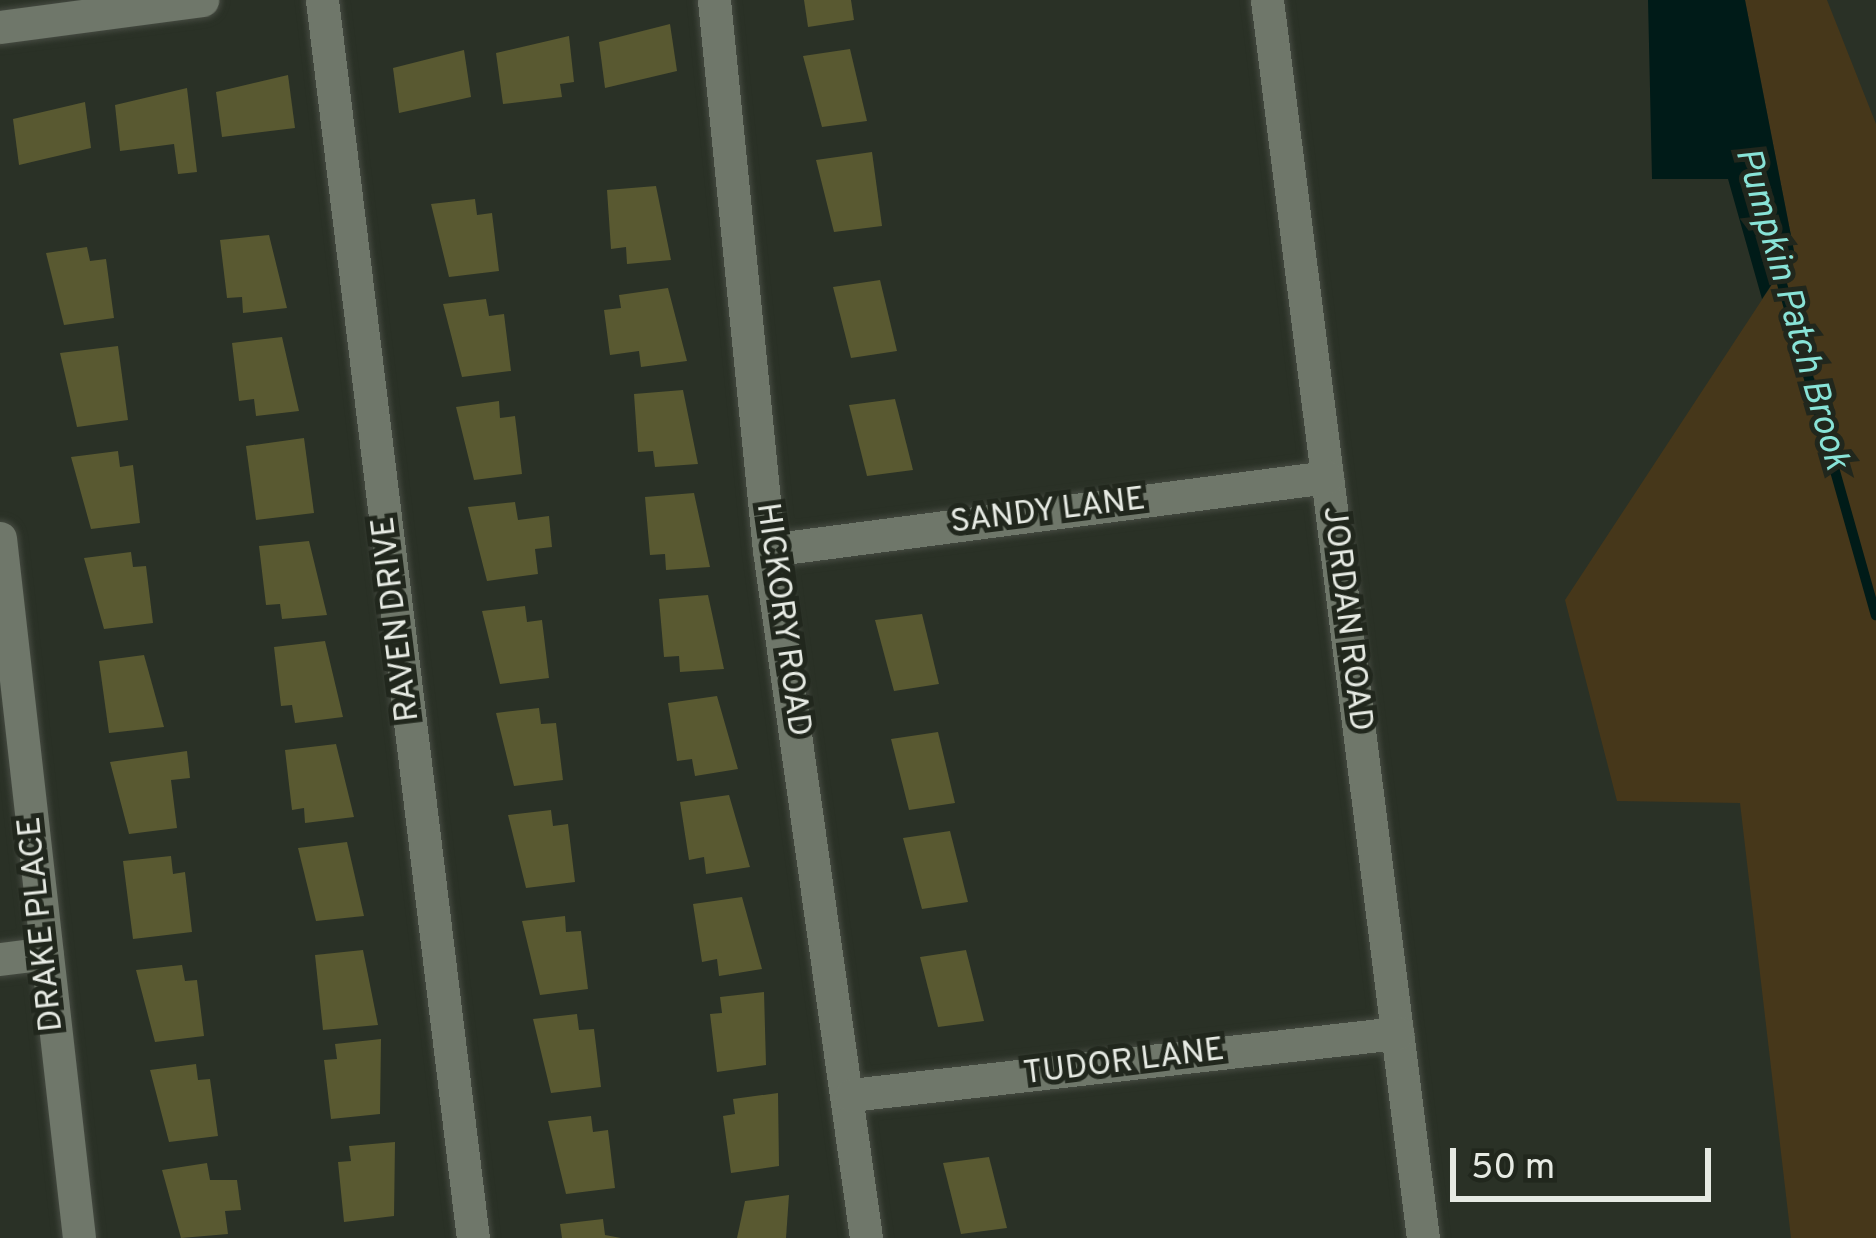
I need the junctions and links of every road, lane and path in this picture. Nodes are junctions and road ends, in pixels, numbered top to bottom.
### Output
1 (202, 0) edge
2 (322, 0) edge
3 (714, 0) edge
4 (1267, 0) edge
5 (0, 27) edge
6 (1327, 477) junction
7 (0, 538) edge
8 (769, 550) junction
9 (46, 953) junction
10 (0, 959) edge
11 (1397, 1033) junction
12 (850, 1095) junction
13 (79, 1238) edge
14 (473, 1238) edge
15 (866, 1238) edge
16 (1423, 1238) edge

1 - 5 street
2 - 14 street, RAVEN DRIVE
3 - 8 street, HICKORY ROAD
4 - 6 street, JORDAN ROAD
6 - 8 street, SANDY LANE
6 - 11 street, JORDAN ROAD
7 - 9 street, DRAKE PLACE
8 - 12 street, HICKORY ROAD
9 - 10 street
9 - 13 street, DRAKE PLACE
11 - 12 street, TUDOR LANE
11 - 16 street, JORDAN ROAD
12 - 15 street, HICKORY ROAD

